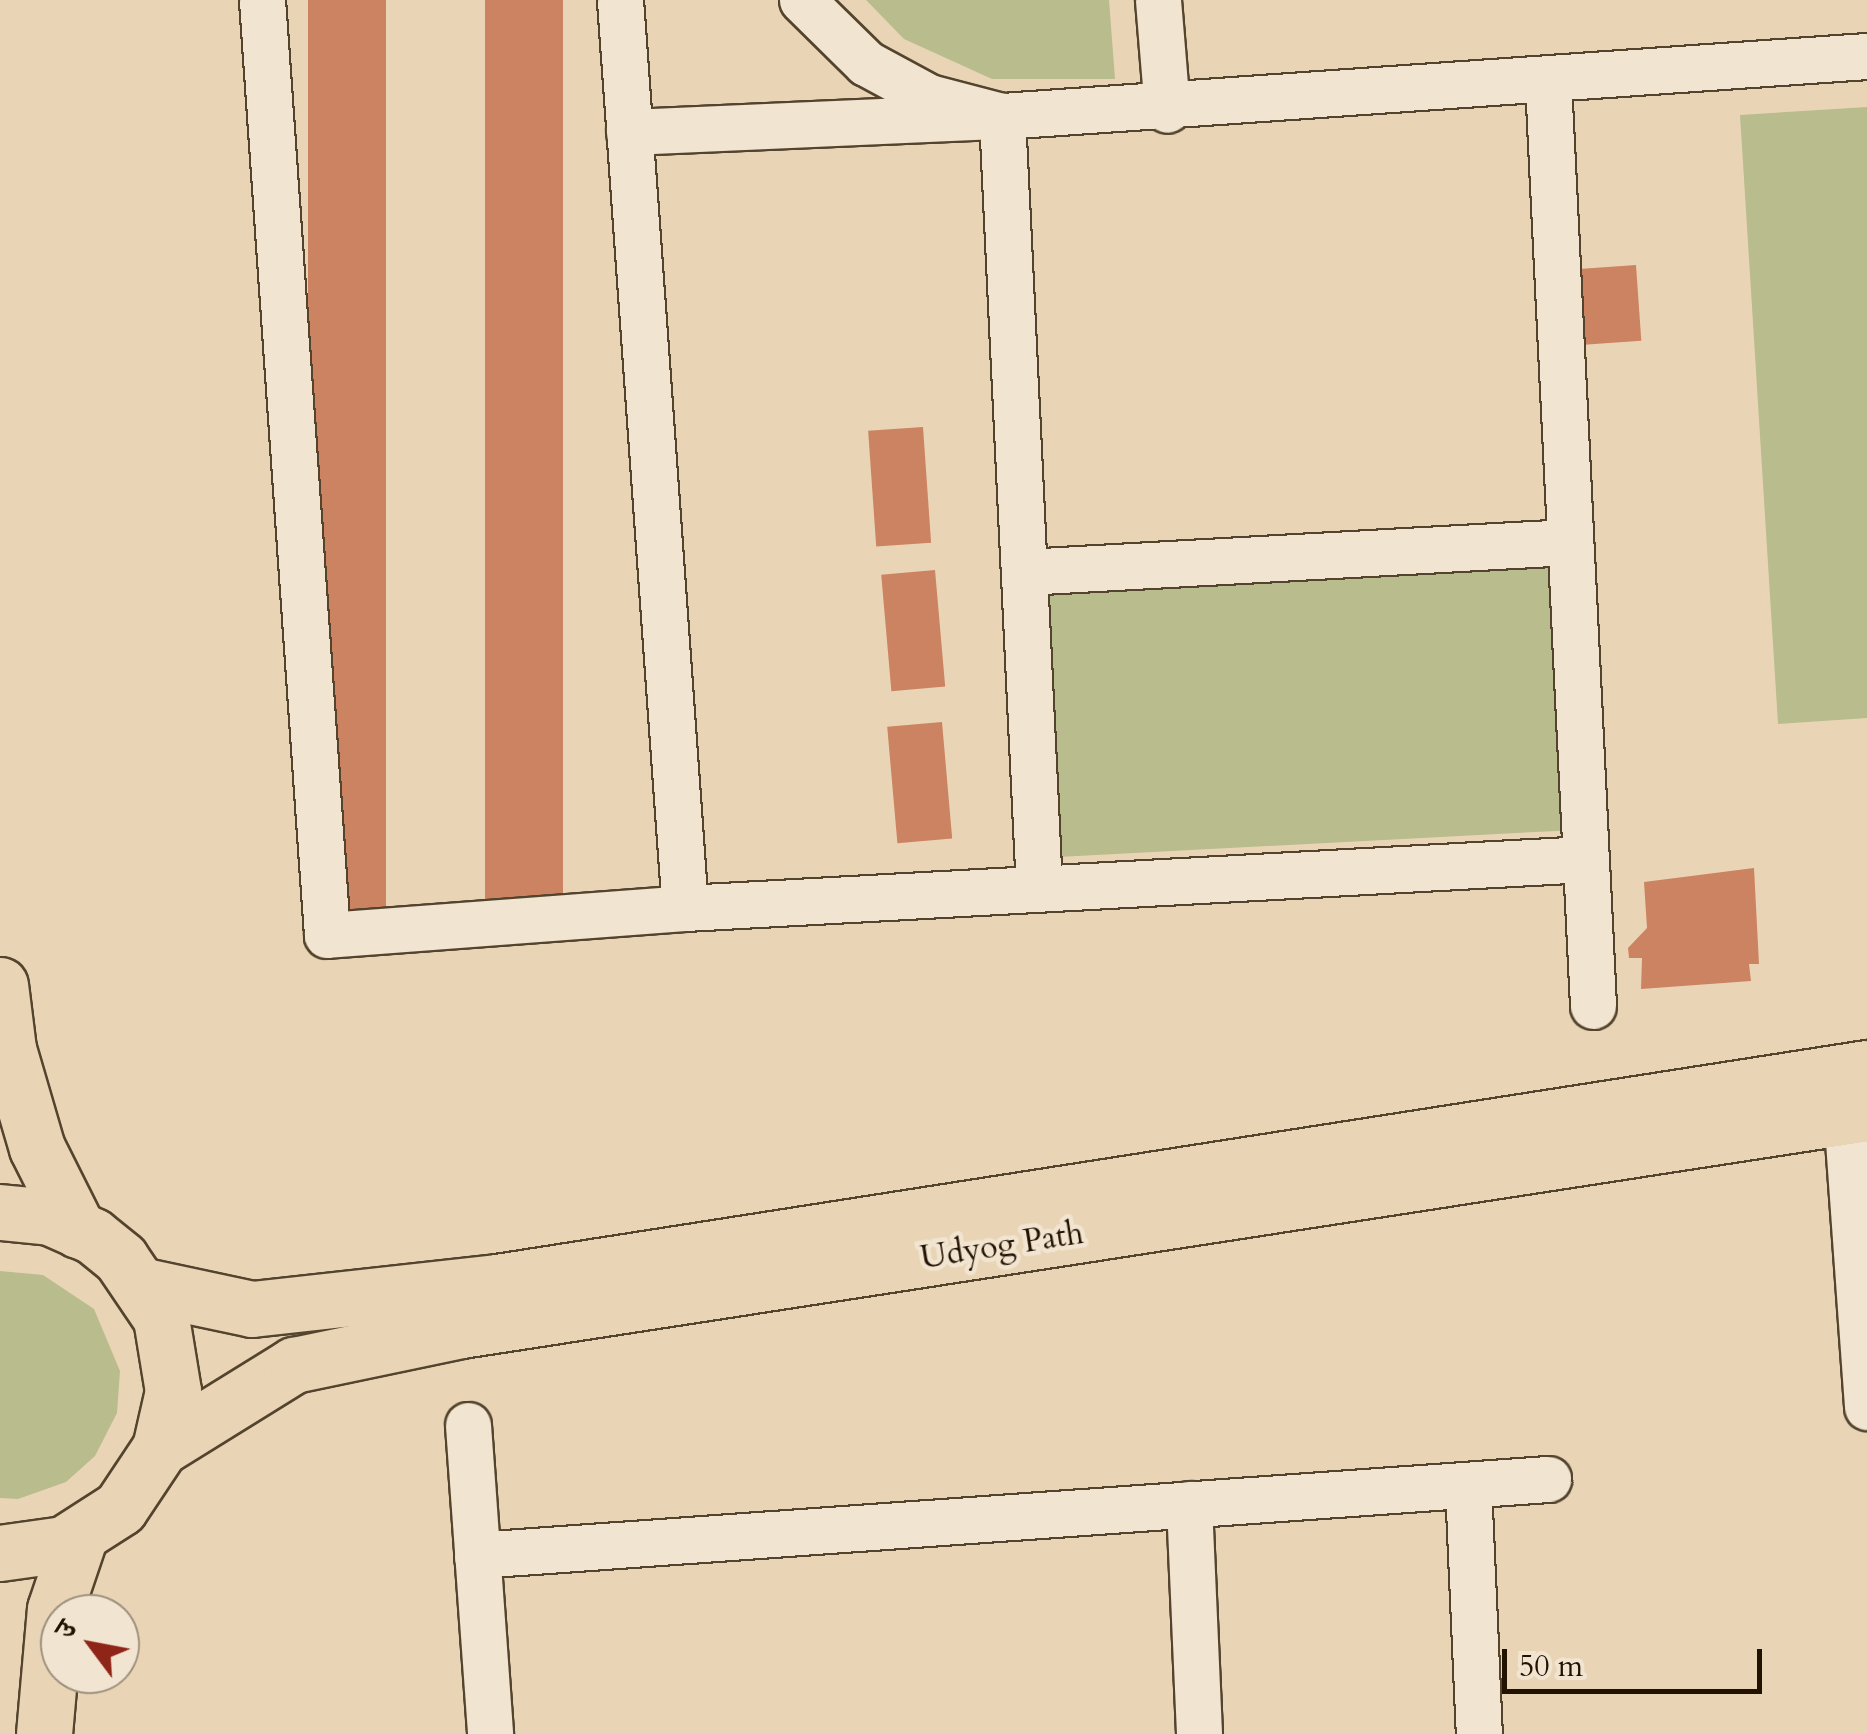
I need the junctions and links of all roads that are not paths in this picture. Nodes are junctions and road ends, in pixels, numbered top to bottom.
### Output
1 (262, 0) edge
2 (620, 0) edge
3 (802, 0) edge
4 (1158, 0) edge
5 (1867, 56) edge
6 (1548, 82) junction
7 (1167, 110) junction
8 (1002, 116) junction
9 (629, 132) junction
10 (1569, 542) junction
11 (1024, 572) junction
12 (1586, 859) junction
13 (1039, 888) junction
14 (684, 908) junction
15 (0, 985) edge
16 (1594, 1006) dead end
17 (1856, 1092) edge
18 (0, 1212) edge
19 (78, 1230) junction
20 (144, 1286) junction
21 (1867, 1407) edge
22 (468, 1425) dead end
23 (160, 1448) junction
24 (1548, 1479) dead end
25 (1468, 1485) junction
26 (1189, 1504) junction
27 (79, 1538) junction
28 (0, 1553) edge
29 (477, 1554) junction
30 (44, 1734) edge
31 (490, 1734) edge
32 (1198, 1734) edge
33 (1479, 1734) edge

1 - 14 street
2 - 9 street
3 - 8 street
4 - 7 street
5 - 6 street
6 - 7 street
6 - 10 street
7 - 8 street
8 - 9 street
8 - 11 street
9 - 14 street
10 - 11 street
10 - 12 street
11 - 13 street
12 - 13 street
12 - 16 street
13 - 14 street
15 - 19 main road
17 - 20 main road, Udyog Path
17 - 21 street
17 - 23 main road, Udyog Path
18 - 19 main road
19 - 20 main road
20 - 23 main road
22 - 29 street
23 - 27 main road
24 - 25 street
25 - 26 street
25 - 33 street
26 - 29 street
26 - 32 street
27 - 28 main road
27 - 30 main road
29 - 31 street

